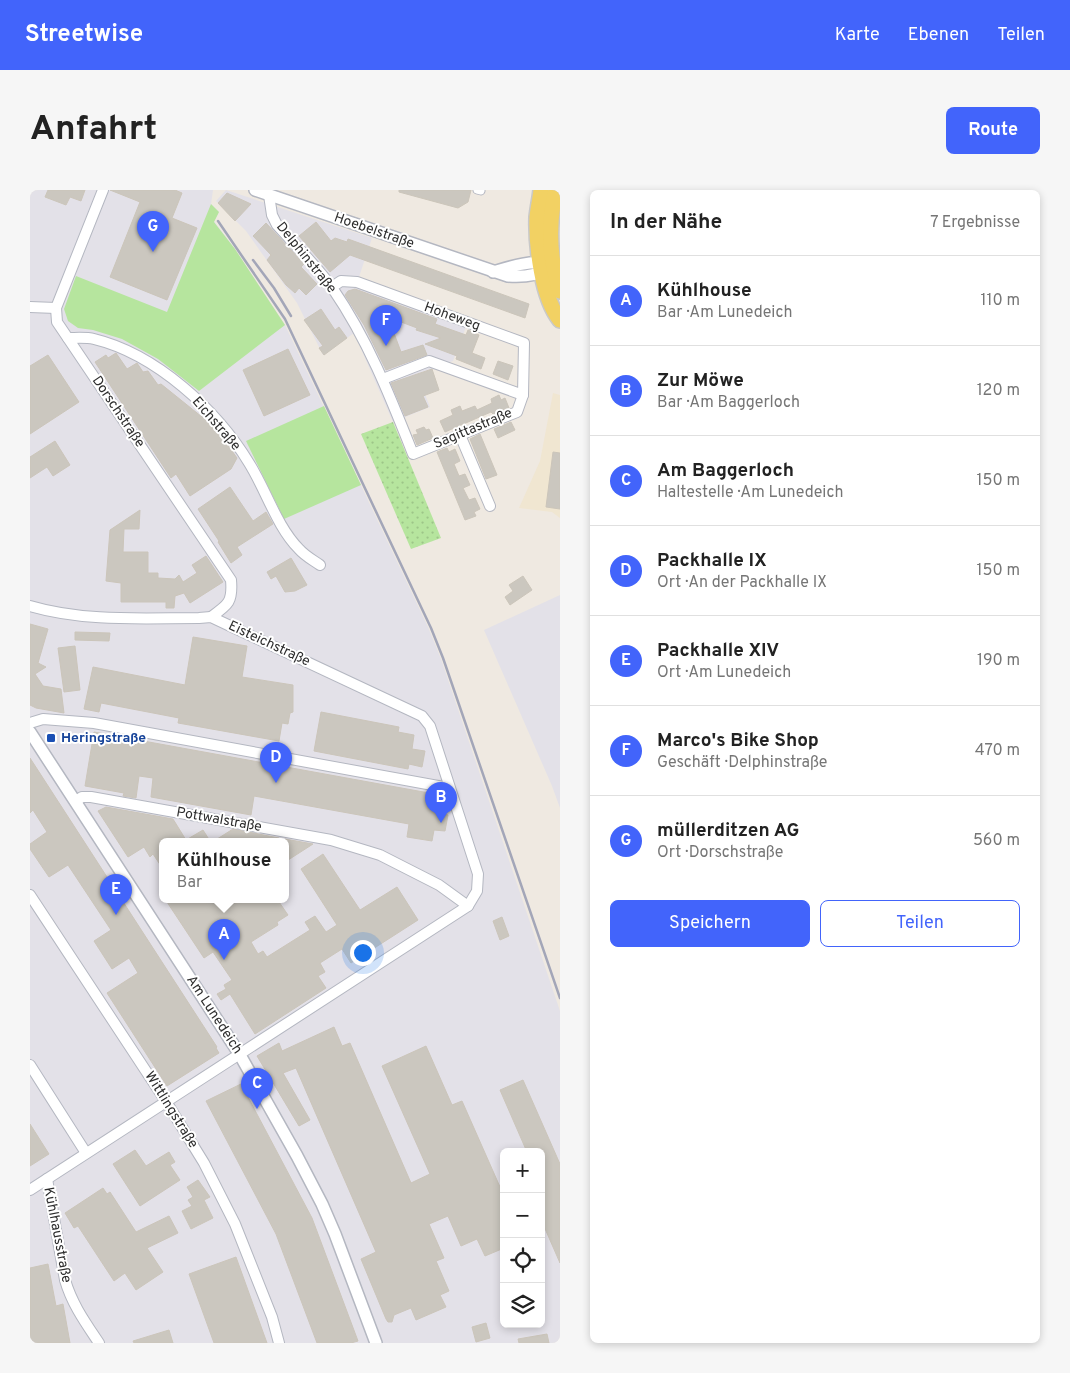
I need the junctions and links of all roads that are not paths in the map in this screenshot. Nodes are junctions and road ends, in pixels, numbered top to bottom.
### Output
1 (103, 190) edge
2 (255, 190) edge
3 (541, 190) edge
4 (556, 190) edge
5 (269, 195) junction
6 (545, 267) junction
7 (332, 287) junction
8 (560, 291) edge
9 (30, 307) edge
10 (56, 308) junction
11 (560, 320) edge
12 (68, 338) junction
13 (383, 379) junction
14 (524, 395) junction
15 (460, 435) junction
16 (413, 454) joint
17 (490, 506) dead end
18 (320, 565) dead end
19 (30, 606) edge
20 (211, 617) junction
21 (30, 723) edge
22 (30, 732) edge
23 (449, 788) junction
24 (76, 802) junction
25 (30, 895) edge
26 (468, 906) junction
27 (240, 1055) junction
28 (30, 1065) edge
29 (167, 1103) junction
30 (86, 1153) junction
31 (47, 1179) junction
32 (30, 1190) edge
33 (99, 1343) edge
34 (279, 1343) edge
35 (376, 1343) edge

1 - 10 street
2 - 5 street, Hoebelstraße
3 - 6 main road
4 - 6 main road
5 - 6 street, Hoebelstraße
5 - 7 street, Delphinstraße
6 - 8 main road
6 - 11 main road
7 - 13 street, Delphinstraße
7 - 14 street, Hoheweg
9 - 10 street
10 - 12 street, Dorschstraße
12 - 18 street, Eichstraße
12 - 20 street, Dorschstraße
13 - 14 street
13 - 16 street, Delphinstraße
14 - 15 street, Sagittastraße
15 - 16 street, Sagittastraße
15 - 17 street
19 - 20 street, Eisteichstraße
20 - 23 street, Eisteichstraße
21 - 23 street
22 - 24 street, Am Lunedeich
23 - 26 street, Eisteichstraße
24 - 26 street, Pottwalstraße
24 - 27 street, Am Lunedeich
25 - 29 street, Wittlingstraße
26 - 27 street
27 - 29 street
27 - 35 street, Am Lunedeich
28 - 30 street
29 - 30 street
29 - 34 street, Wittlingstraße
30 - 31 street
31 - 32 street
31 - 33 street, Kühlhausstraße

